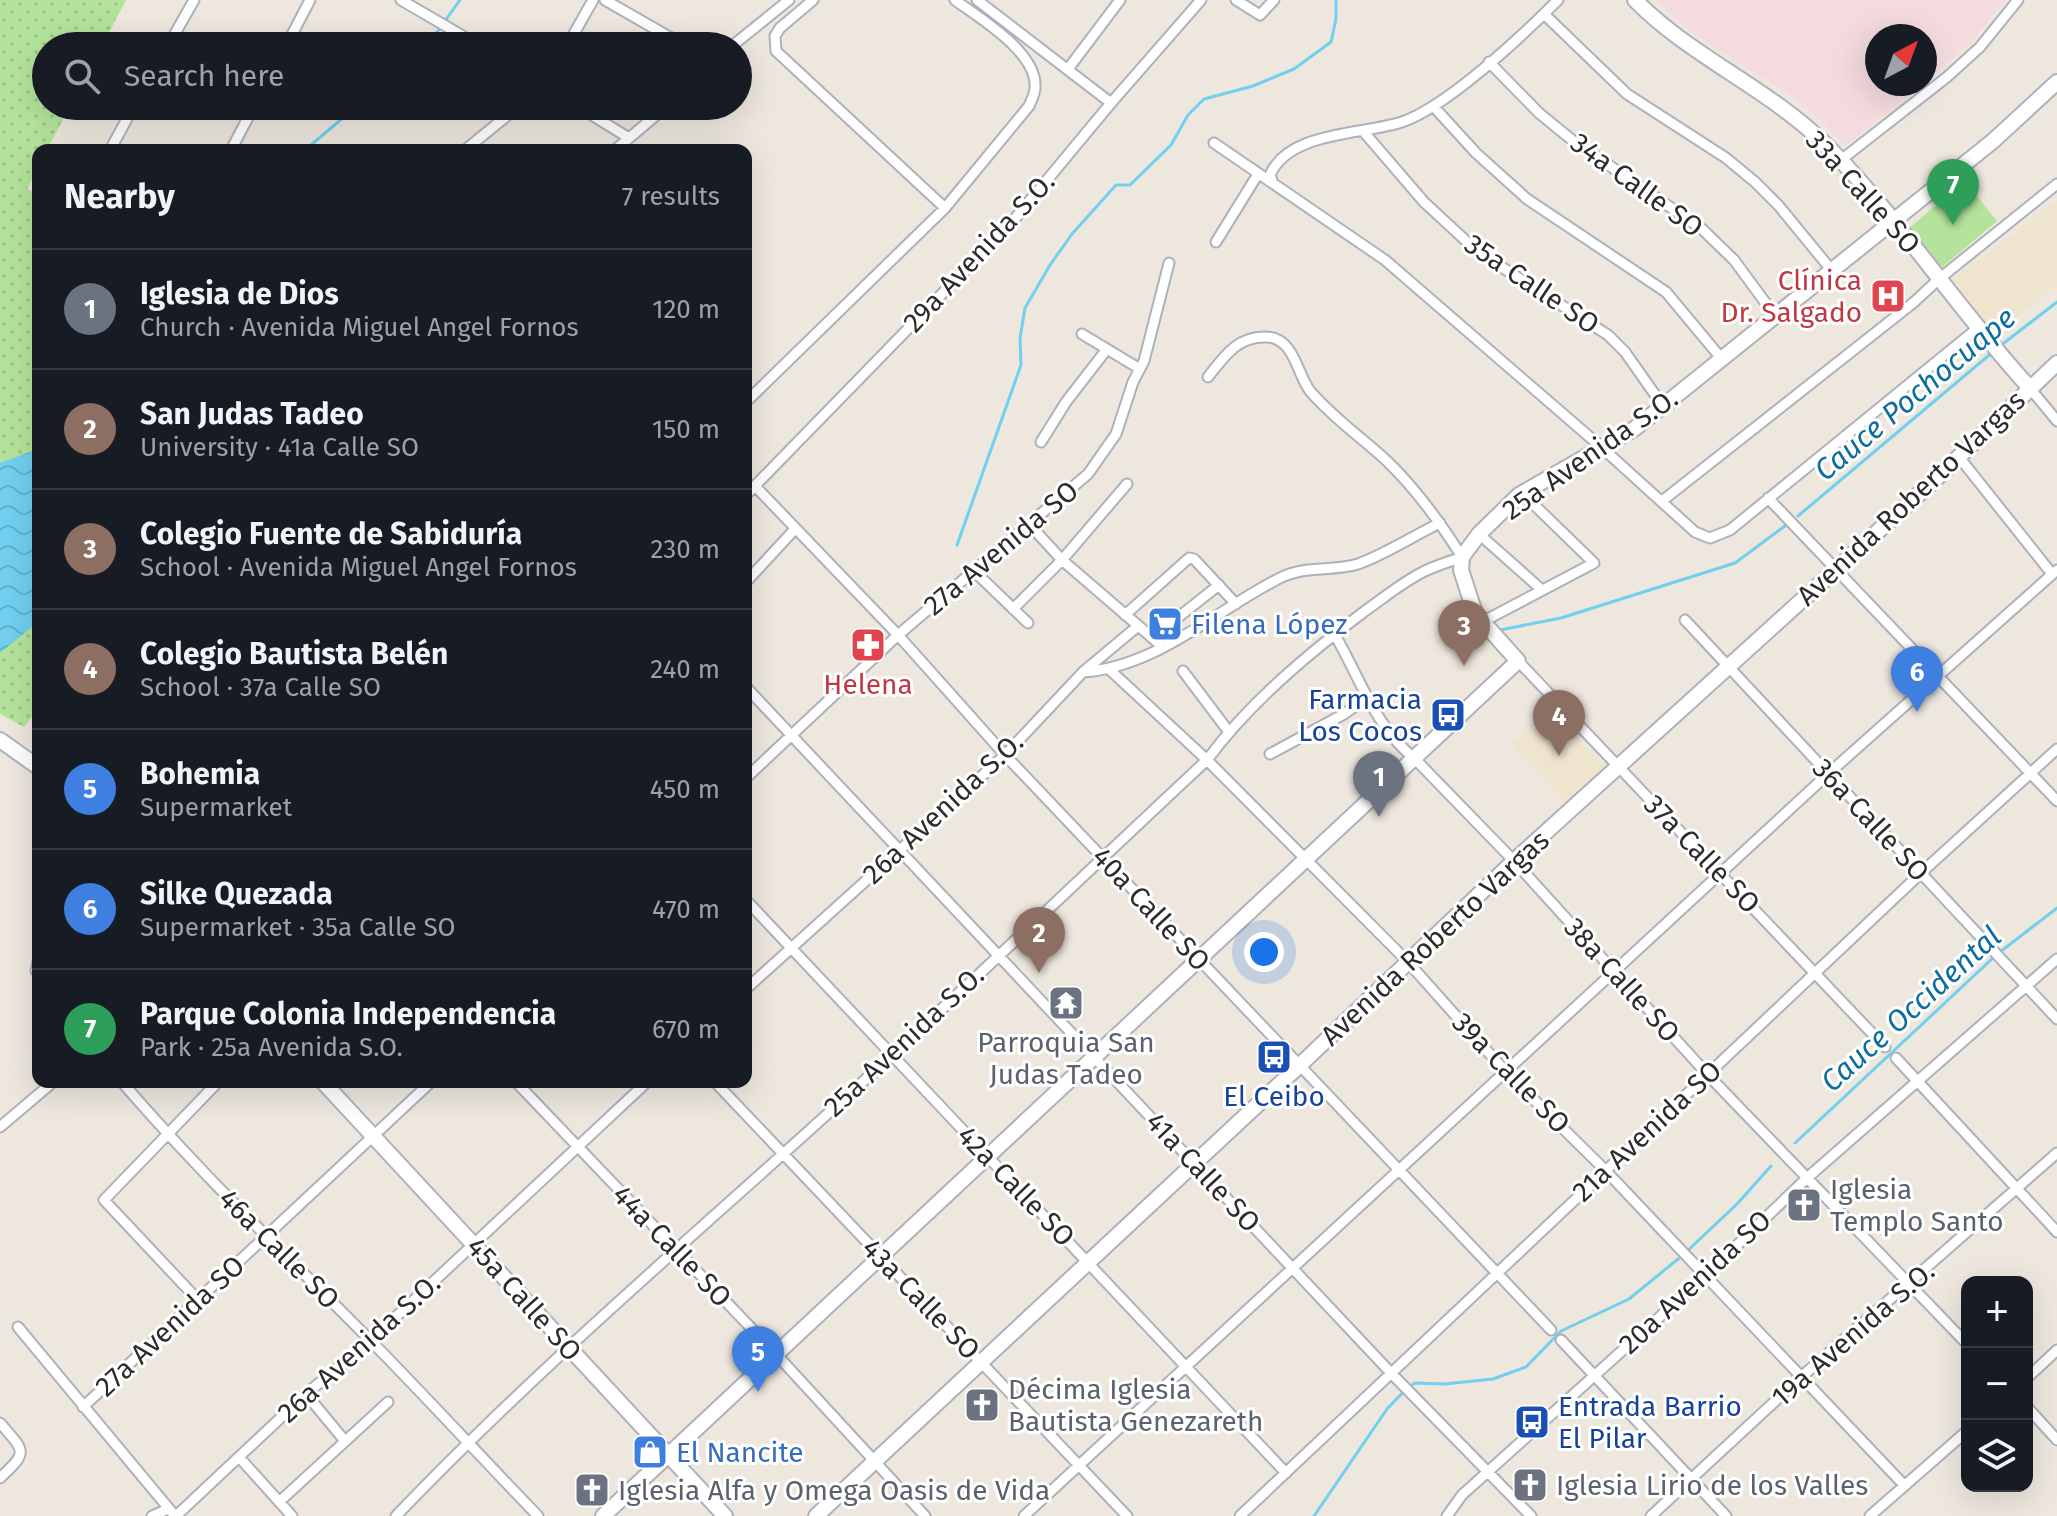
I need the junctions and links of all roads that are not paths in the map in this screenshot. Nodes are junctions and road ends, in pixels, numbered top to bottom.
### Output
1 (194, 0) edge
2 (310, 0) edge
3 (401, 0) edge
4 (593, 0) edge
5 (605, 0) edge
6 (813, 0) edge
7 (955, 0) edge
8 (977, 0) edge
9 (1120, 0) edge
10 (1201, 0) edge
11 (1236, 0) edge
12 (1274, 0) edge
13 (1558, 0) edge
14 (1635, 0) edge
15 (2018, 0) edge
16 (782, 2) edge
17 (1544, 14) junction
18 (176, 32) edge
19 (293, 32) edge
20 (456, 32) edge
21 (575, 32) edge
22 (661, 32) edge
23 (748, 32) edge
24 (1489, 62) junction
25 (1068, 69) junction
26 (2057, 82) edge
27 (1111, 103) junction
28 (1434, 107) junction
29 (126, 120) edge
30 (246, 120) edge
31 (502, 120) edge
32 (600, 120) edge
33 (650, 120) edge
34 (1363, 131) junction
35 (629, 138) junction
36 (1214, 143) dead end
37 (113, 144) edge
38 (234, 144) edge
39 (472, 144) edge
40 (622, 144) edge
41 (1841, 160) junction
42 (1258, 174) junction
43 (1273, 184) junction
44 (2057, 184) edge
45 (945, 208) junction
46 (1893, 222) junction
47 (1216, 242) dead end
48 (1169, 263) dead end
49 (1833, 272) junction
50 (1939, 279) junction
51 (1776, 317) junction
52 (1979, 327) junction
53 (1082, 334) dead end
54 (1107, 349) junction
55 (1721, 358) junction
56 (2057, 363) edge
57 (1140, 369) junction
58 (1208, 377) dead end
59 (2029, 387) junction
60 (752, 396) edge
61 (1663, 406) junction
62 (2057, 421) edge
63 (1041, 442) dead end
64 (1600, 446) junction
65 (1959, 457) junction
66 (1127, 484) dead end
67 (755, 486) junction
68 (752, 489) edge
69 (1522, 493) junction
70 (1768, 498) junction
71 (1662, 501) junction
72 (1440, 523) junction
73 (1029, 524) junction
74 (795, 529) junction
75 (1479, 534) junction
76 (1462, 557) junction
77 (1062, 560) junction
78 (1837, 568) junction
79 (974, 571) junction
80 (2054, 572) edge
81 (752, 576) edge
82 (1219, 585) junction
83 (1542, 590) junction
84 (1236, 604) junction
85 (1013, 609) junction
86 (1125, 615) junction
87 (1685, 620) dead end
88 (1482, 622) junction
89 (1028, 623) dead end
90 (1138, 626) junction
91 (898, 635) junction
92 (1335, 635) junction
93 (1152, 638) junction
94 (1163, 647) junction
95 (1518, 661) junction
96 (1727, 666) junction
97 (1110, 670) junction
98 (1183, 671) dead end
99 (1083, 672) junction
100 (1936, 676) junction
101 (752, 693) edge
102 (1366, 698) junction
103 (1229, 732) junction
104 (791, 734) junction
105 (0, 740) edge
106 (2057, 749) edge
107 (1270, 754) dead end
108 (1005, 755) junction
109 (1415, 759) junction
110 (1207, 760) junction
111 (32, 763) edge
112 (1619, 768) junction
113 (752, 772) edge
114 (2030, 773) junction
115 (1828, 774) junction
116 (2057, 801) edge
117 (899, 850) junction
118 (1102, 857) junction
119 (1307, 860) junction
120 (1514, 861) junction
121 (1721, 873) junction
122 (1921, 873) junction
123 (752, 906) edge
124 (791, 948) junction
125 (998, 954) junction
126 (2057, 959) edge
127 (1199, 960) junction
128 (1407, 961) junction
129 (1816, 972) junction
130 (1615, 973) junction
131 (752, 984) edge
132 (2027, 987) junction
133 (2057, 1019) edge
134 (1885, 1047) dead end
135 (892, 1055) junction
136 (1094, 1056) junction
137 (1896, 1058) dead end
138 (1300, 1065) junction
139 (1505, 1071) junction
140 (1708, 1075) junction
141 (1919, 1082) junction
142 (46, 1088) edge
143 (127, 1088) edge
144 (212, 1088) edge
145 (328, 1088) edge
146 (424, 1088) edge
147 (522, 1088) edge
148 (641, 1088) edge
149 (721, 1088) edge
150 (0, 1127) edge
151 (167, 1134) junction
152 (372, 1136) junction
153 (578, 1147) junction
154 (781, 1153) junction
155 (2057, 1153) edge
156 (987, 1156) junction
157 (1193, 1163) junction
158 (1399, 1170) junction
159 (1605, 1170) junction
160 (1807, 1178) junction
161 (2018, 1189) junction
162 (2057, 1232) edge
163 (265, 1237) junction
164 (474, 1244) junction
165 (676, 1251) junction
166 (880, 1256) junction
167 (1088, 1262) junction
168 (1292, 1266) junction
169 (1497, 1273) junction
170 (1705, 1276) junction
171 (1910, 1284) junction
172 (197, 1299) junction
173 (18, 1327) dead end
174 (1551, 1330) dead end
175 (1961, 1338) edge
176 (1561, 1340) dead end
177 (370, 1341) junction
178 (568, 1348) junction
179 (2057, 1350) edge
180 (776, 1354) junction
181 (982, 1363) junction
182 (1186, 1365) junction
183 (2033, 1372) edge
184 (1391, 1373) junction
185 (1594, 1375) junction
186 (1800, 1378) junction
187 (306, 1394) junction
188 (388, 1402) dead end
189 (83, 1407) junction
190 (2033, 1414) edge
191 (0, 1423) edge
192 (1961, 1436) edge
193 (2057, 1440) edge
194 (345, 1441) junction
195 (467, 1442) junction
196 (668, 1455) junction
197 (239, 1457) junction
198 (875, 1462) junction
199 (1079, 1465) junction
200 (1488, 1471) junction
201 (1286, 1473) junction
202 (1692, 1477) junction
203 (0, 1478) edge
204 (1904, 1485) junction
205 (279, 1502) junction
206 (173, 1514) edge
207 (152, 1516) edge
208 (292, 1516) edge
209 (396, 1516) edge
210 (538, 1516) edge
211 (603, 1516) edge
212 (725, 1516) edge
213 (816, 1516) edge
214 (925, 1516) edge
215 (1024, 1516) edge
216 (1127, 1516) edge
217 (1240, 1516) edge
218 (1447, 1516) edge
219 (1531, 1516) edge
220 (1651, 1516) edge
221 (1726, 1516) edge
222 (1870, 1516) edge

1 - 18 street
2 - 19 street
3 - 20 street
4 - 21 street
5 - 22 street
6 - 45 street
7 - 45 street
8 - 25 street
9 - 25 street
10 - 27 street, 29a Avenida S.O.
11 - 12 street
13 - 17 street
14 - 41 street, 33a Calle SO
15 - 41 street
16 - 23 street
17 - 24 street
17 - 49 street
24 - 28 street
24 - 51 street, 34a Calle SO
25 - 27 street
26 - 46 street, 25a Avenida S.O.
27 - 67 street, 29a Avenida S.O.
28 - 34 street
28 - 55 street
29 - 37 street
30 - 38 street
31 - 39 street
32 - 35 street
33 - 35 street
34 - 43 street
34 - 61 street, 35a Calle SO
35 - 40 street
36 - 42 street
41 - 46 street, 33a Calle SO
42 - 43 street
42 - 47 street
43 - 64 street
44 - 50 street
45 - 60 street
46 - 49 street, 25a Avenida S.O.
46 - 50 street, 33a Calle SO
48 - 57 street, 27a Avenida SO
49 - 51 street, 25a Avenida S.O.
50 - 52 street, 33a Calle SO
50 - 71 street
51 - 55 street, 25a Avenida S.O.
52 - 59 street, 33a Calle SO
52 - 70 street
53 - 54 street
54 - 57 street
54 - 63 street
55 - 61 street, 25a Avenida S.O.
56 - 59 street, Avenida Roberto Vargas
57 - 73 street, 27a Avenida SO
58 - 72 street
59 - 62 street, 33a Calle SO
59 - 65 street, Avenida Roberto Vargas
61 - 64 street, 25a Avenida S.O.
64 - 69 street, 25a Avenida S.O.
64 - 71 street
65 - 78 street, Avenida Roberto Vargas
65 - 80 street
66 - 77 street
67 - 68 street, 29a Avenida S.O.
67 - 74 street, 40a Calle SO
69 - 75 street, 25a Avenida S.O.
69 - 83 street
70 - 71 street
70 - 78 street
72 - 76 street
72 - 84 street
73 - 77 street
73 - 79 street, 27a Avenida SO
74 - 81 street
74 - 91 street, 40a Calle SO
75 - 76 street, 25a Avenida S.O.
75 - 83 street
76 - 88 street
76 - 92 street, 25a Avenida S.O.
77 - 85 street
77 - 86 street
78 - 96 street, Avenida Roberto Vargas
78 - 100 street
79 - 85 street
79 - 91 street, 27a Avenida SO
80 - 100 street
82 - 84 street
82 - 86 street
82 - 93 street
83 - 88 street
84 - 94 street
85 - 89 street
86 - 90 street
87 - 96 street, 36a Calle SO
88 - 95 street
90 - 93 street
90 - 99 street, 26a Avenida S.O.
91 - 104 street, 27a Avenida SO
91 - 108 street, 40a Calle SO
92 - 102 street, 38a Calle SO
92 - 103 street, 25a Avenida S.O.
93 - 94 street
94 - 97 street
95 - 109 street
95 - 112 street, 37a Calle SO
96 - 112 street, Avenida Roberto Vargas
96 - 115 street, 36a Calle SO
97 - 99 street
97 - 110 street, 39a Calle SO
98 - 103 street
99 - 108 street, 26a Avenida S.O.
100 - 114 street
100 - 115 street
101 - 104 street, 41a Calle SO
102 - 107 street
102 - 109 street, 38a Calle SO
103 - 110 street, 25a Avenida S.O.
104 - 113 street, 27a Avenida SO
104 - 117 street, 41a Calle SO
105 - 111 street
106 - 114 street, 21a Avenida SO
108 - 117 street, 26a Avenida S.O.
108 - 118 street, 40a Calle SO
109 - 119 street
109 - 120 street, 38a Calle SO
110 - 118 street, 25a Avenida S.O.
110 - 119 street, 39a Calle SO
112 - 120 street, Avenida Roberto Vargas
112 - 121 street, 37a Calle SO
114 - 116 street
114 - 122 street, 21a Avenida SO
115 - 121 street
115 - 122 street, 36a Calle SO
117 - 124 street, 26a Avenida S.O.
117 - 125 street, 41a Calle SO
118 - 125 street, 25a Avenida S.O.
118 - 127 street, 40a Calle SO
119 - 127 street
119 - 128 street, 39a Calle SO
120 - 128 street, Avenida Roberto Vargas
120 - 130 street, 38a Calle SO
121 - 129 street, 37a Calle SO
121 - 130 street
122 - 129 street, 21a Avenida SO
122 - 132 street, 36a Calle SO
123 - 124 street, 42a Calle SO
124 - 131 street, 26a Avenida S.O.
124 - 135 street, 42a Calle SO
125 - 135 street, 25a Avenida S.O.
125 - 136 street, 41a Calle SO
126 - 132 street, 20a Avenida SO
127 - 136 street
127 - 138 street, 40a Calle SO
128 - 138 street, Avenida Roberto Vargas
128 - 139 street, 39a Calle SO
129 - 134 street, 37a Calle SO
129 - 140 street, 21a Avenida SO
130 - 139 street
130 - 140 street, 38a Calle SO
132 - 133 street, 36a Calle SO
132 - 141 street, 20a Avenida SO
135 - 154 street, 25a Avenida S.O.
135 - 156 street, 42a Calle SO
136 - 156 street
136 - 157 street, 41a Calle SO
137 - 141 street
138 - 157 street, Avenida Roberto Vargas
138 - 158 street, 40a Calle SO
139 - 158 street
139 - 159 street, 39a Calle SO
140 - 159 street, 21a Avenida SO
140 - 160 street, 38a Calle SO
141 - 160 street, 20a Avenida SO
141 - 161 street
142 - 150 street
143 - 151 street, 46a Calle SO
144 - 151 street
145 - 152 street, 45a Calle SO
146 - 152 street, 27a Avenida SO
147 - 153 street, 44a Calle SO
148 - 153 street, 26a Avenida S.O.
149 - 154 street, 43a Calle SO
151 - 163 street, 46a Calle SO
151 - 172 street
152 - 163 street, 27a Avenida SO
152 - 164 street, 45a Calle SO
153 - 164 street, 26a Avenida S.O.
153 - 165 street, 44a Calle SO
154 - 165 street, 25a Avenida S.O.
154 - 166 street, 43a Calle SO
155 - 161 street, 19a Avenida S.O.
156 - 166 street
156 - 167 street, 42a Calle SO
157 - 167 street, Avenida Roberto Vargas
157 - 168 street, 41a Calle SO
158 - 168 street
158 - 169 street, 40a Calle SO
159 - 169 street, 21a Avenida SO
159 - 170 street, 39a Calle SO
160 - 170 street, 20a Avenida SO
160 - 171 street, 38a Calle SO
161 - 162 street
161 - 171 street, 19a Avenida S.O.
163 - 172 street, 27a Avenida SO
163 - 177 street, 46a Calle SO
164 - 177 street, 26a Avenida S.O.
164 - 178 street, 45a Calle SO
165 - 178 street, 25a Avenida S.O.
165 - 180 street, 44a Calle SO
166 - 180 street
166 - 181 street, 43a Calle SO
167 - 181 street, Avenida Roberto Vargas
167 - 182 street, 42a Calle SO
168 - 182 street
168 - 184 street, 41a Calle SO
169 - 174 street, 40a Calle SO
169 - 184 street, 21a Avenida SO
170 - 185 street, 20a Avenida SO
170 - 186 street, 39a Calle SO
171 - 175 street, 38a Calle SO
171 - 186 street, 19a Avenida S.O.
172 - 189 street, 27a Avenida SO
173 - 189 street
176 - 185 street
177 - 187 street, 26a Avenida S.O.
177 - 195 street, 46a Calle SO
178 - 195 street, 25a Avenida S.O.
178 - 196 street, 45a Calle SO
179 - 183 street
180 - 196 street
180 - 198 street, 44a Calle SO
181 - 198 street, Avenida Roberto Vargas
181 - 199 street, 43a Calle SO
182 - 199 street
182 - 201 street, 42a Calle SO
184 - 200 street, 41a Calle SO
184 - 201 street, 21a Avenida SO
185 - 200 street, 20a Avenida SO
185 - 202 street
186 - 202 street, 19a Avenida S.O.
186 - 204 street, 39a Calle SO
187 - 194 street
187 - 197 street, 26a Avenida S.O.
188 - 194 street
189 - 206 street
190 - 193 street
191 - 203 street
192 - 204 street
194 - 205 street
195 - 209 street, 25a Avenida S.O.
195 - 210 street, 46a Calle SO
196 - 211 street
196 - 212 street, 45a Calle SO
197 - 205 street
197 - 206 street, 26a Avenida S.O.
198 - 213 street, Avenida Roberto Vargas
198 - 214 street, 44a Calle SO
199 - 215 street
199 - 216 street, 43a Calle SO
200 - 218 street, 20a Avenida SO
200 - 219 street, 41a Calle SO
201 - 217 street, 21a Avenida SO
202 - 220 street, 19a Avenida S.O.
202 - 221 street
204 - 222 street
205 - 208 street
206 - 207 street, 26a Avenida S.O.

